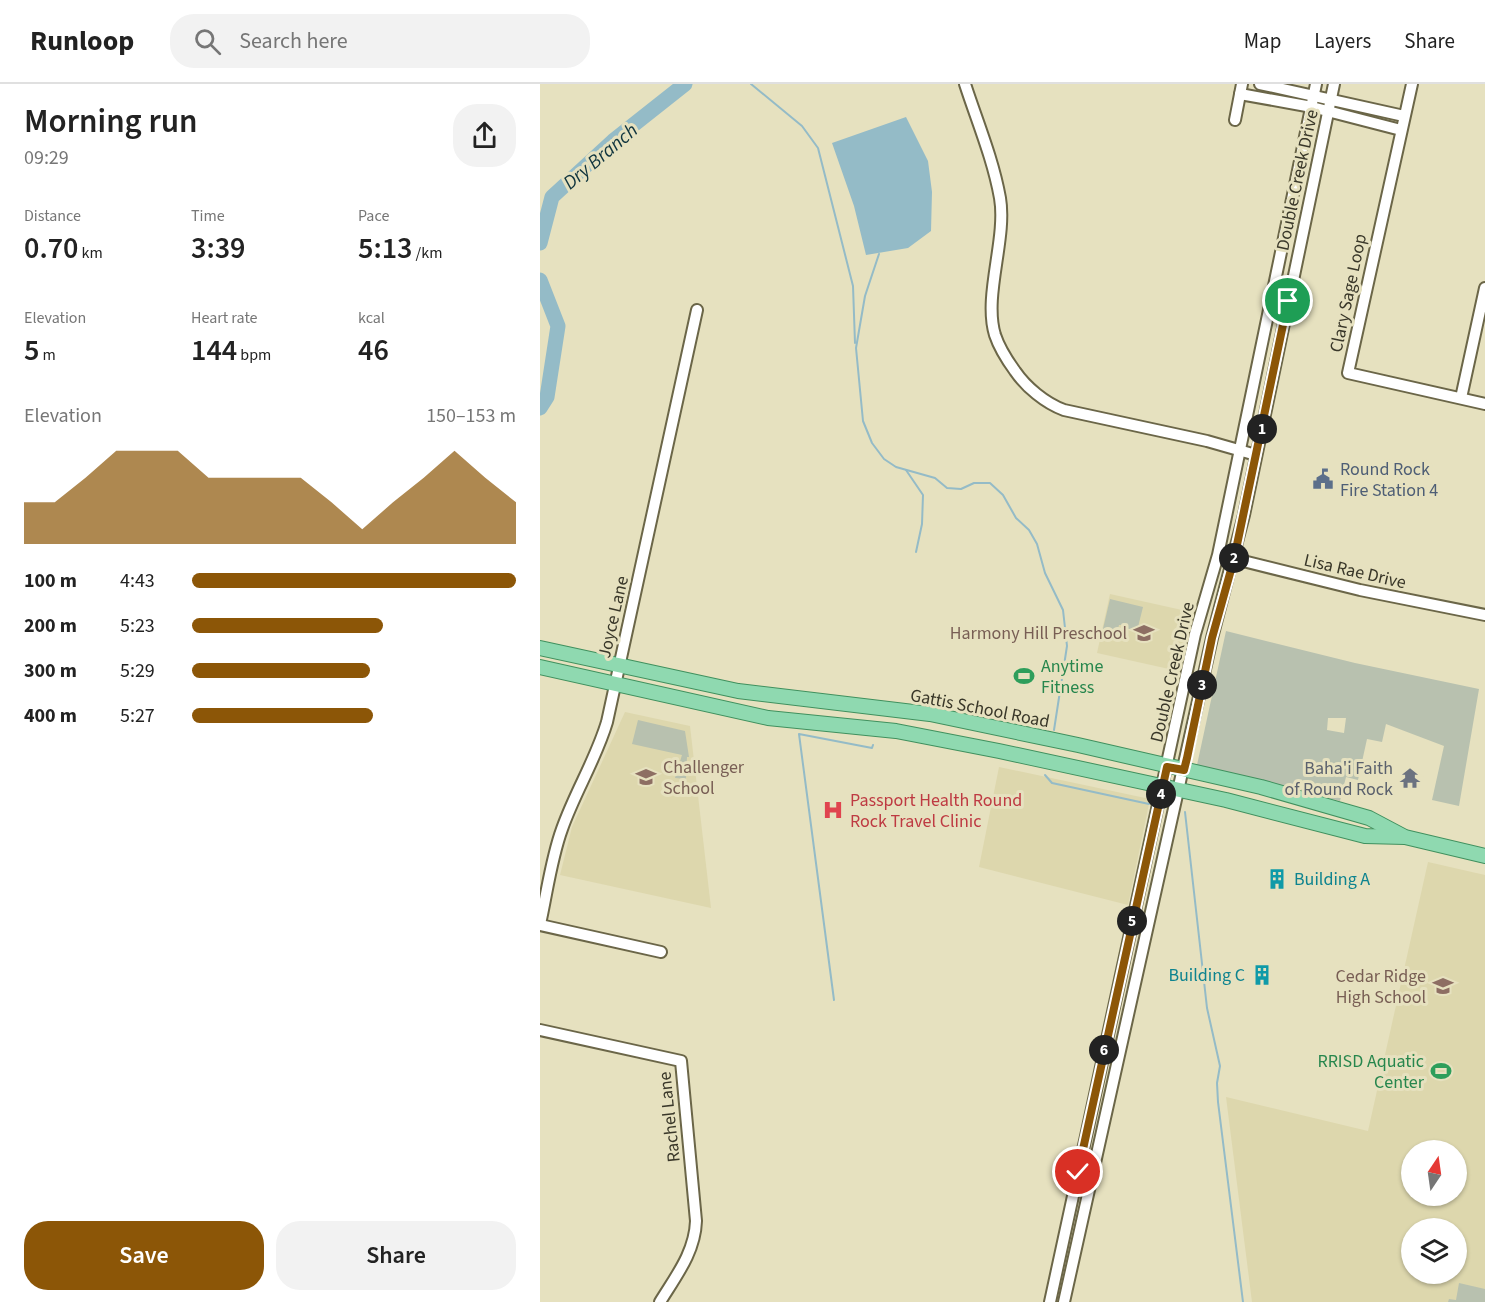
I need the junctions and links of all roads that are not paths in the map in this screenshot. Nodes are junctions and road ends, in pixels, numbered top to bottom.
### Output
1 (965, 84) edge
2 (1334, 84) edge
3 (1412, 84) edge
4 (1266, 85) edge
5 (1241, 89) edge
6 (1315, 90) edge
7 (1269, 99) junction
8 (1330, 99) junction
9 (1312, 107) junction
10 (1328, 111) junction
11 (1404, 116) junction
12 (1235, 120) dead end
13 (1401, 130) junction
14 (1485, 288) edge
15 (697, 310) dead end
16 (1461, 398) junction
17 (1485, 404) edge
18 (1240, 450) junction
19 (1256, 455) junction
20 (1218, 555) junction
21 (1234, 559) junction
22 (1485, 615) edge
23 (540, 648) edge
24 (619, 665) junction
25 (540, 668) edge
26 (615, 684) junction
27 (1167, 767) junction
28 (1184, 770) junction
29 (1162, 787) junction
30 (1179, 790) junction
31 (1405, 837) junction
32 (1485, 856) edge
33 (540, 925) edge
34 (661, 952) dead end
35 (540, 1030) edge
36 (660, 1302) edge
37 (1050, 1302) edge
38 (1064, 1302) edge

1 - 18 street
2 - 8 street, Double Creek Drive
3 - 11 street, Clary Sage Loop
4 - 6 street
4 - 7 street
5 - 7 street
5 - 12 street
6 - 8 street
6 - 9 street, Double Creek Drive
7 - 9 street
8 - 10 street, Double Creek Drive
8 - 11 street
9 - 10 street
9 - 18 street, Double Creek Drive
10 - 13 street
10 - 19 street, Double Creek Drive
11 - 13 street, Clary Sage Loop
13 - 16 street, Clary Sage Loop
14 - 16 street
15 - 24 street, Joyce Lane
16 - 17 street, Clary Sage Loop
18 - 19 street
18 - 20 street, Double Creek Drive
19 - 21 street, Double Creek Drive
20 - 21 street, Lisa Rae Drive
20 - 27 street, Double Creek Drive
21 - 22 street, Lisa Rae Drive
21 - 28 street, Double Creek Drive
23 - 24 main road, Gattis School Road
24 - 26 street, Joyce Lane
24 - 27 main road, Gattis School Road
25 - 26 main road, Gattis School Road
26 - 29 main road, Gattis School Road
26 - 33 street, Joyce Lane
27 - 28 main road, Gattis School Road
27 - 29 street, Double Creek Drive
28 - 30 street, Double Creek Drive
28 - 31 main road, Gattis School Road
29 - 30 main road, Gattis School Road
29 - 37 street, Double Creek Drive
30 - 31 main road, Gattis School Road
30 - 38 street, Double Creek Drive
31 - 32 main road, Gattis School Road
33 - 34 street
35 - 36 street, Rachel Lane

